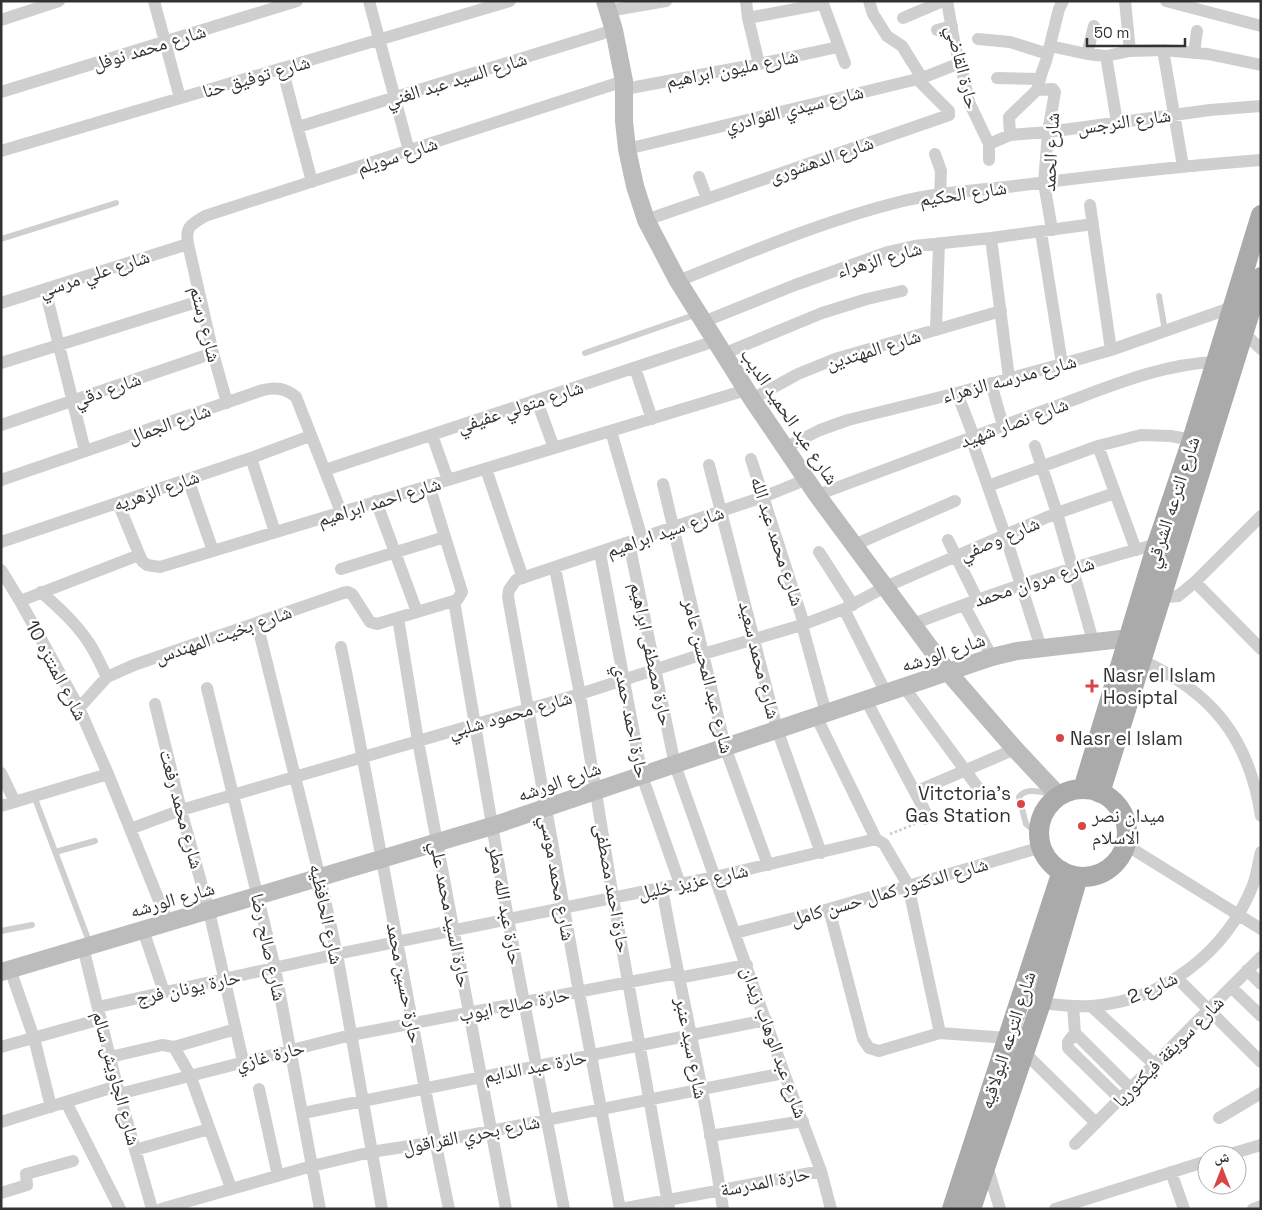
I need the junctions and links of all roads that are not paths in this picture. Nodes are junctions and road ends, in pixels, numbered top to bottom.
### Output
1 (59, 1) edge
2 (154, 1) edge
3 (297, 1) edge
4 (369, 1) edge
5 (510, 1) edge
6 (666, 1) edge
7 (746, 1) edge
8 (869, 1) edge
9 (942, 1) edge
10 (947, 1) edge
11 (1063, 1) edge
12 (1125, 1) edge
13 (822, 2) edge
14 (1172, 2) edge
15 (606, 6) edge
16 (748, 18) junction
17 (903, 18) dead end
18 (1, 20) edge
19 (952, 26) junction
20 (1094, 26) dead end
21 (1261, 26) edge
22 (614, 30) junction
23 (937, 30) dead end
24 (1197, 31) dead end
25 (978, 39) dead end
26 (379, 40) junction
27 (165, 42) junction
28 (838, 47) junction
29 (1049, 50) junction
30 (1130, 50) junction
31 (1163, 50) junction
32 (1194, 53) junction
33 (1088, 54) junction
34 (1106, 56) junction
35 (845, 63) dead end
36 (960, 63) junction
37 (760, 64) junction
38 (1261, 64) edge
39 (282, 68) junction
40 (920, 78) junction
41 (997, 78) dead end
42 (624, 85) junction
43 (1039, 85) junction
44 (1, 92) edge
45 (180, 98) junction
46 (395, 98) junction
47 (1261, 106) edge
48 (1174, 114) junction
49 (1117, 122) junction
50 (298, 127) junction
51 (1048, 132) junction
52 (1010, 135) junction
53 (989, 144) junction
54 (627, 149) junction
55 (1, 151) edge
56 (409, 151) junction
57 (935, 154) dead end
58 (989, 160) dead end
59 (1261, 160) edge
60 (1183, 166) junction
61 (699, 177) dead end
62 (312, 182) junction
63 (1044, 182) junction
64 (940, 196) junction
65 (707, 199) junction
66 (116, 203) dead end
67 (1090, 205) dead end
68 (1261, 216) edge
69 (646, 220) junction
70 (1093, 224) junction
71 (1046, 231) junction
72 (992, 238) junction
73 (1, 239) edge
74 (939, 243) junction
75 (188, 244) junction
76 (1261, 277) edge
77 (678, 282) junction
78 (45, 289) junction
79 (902, 291) dead end
80 (1160, 296) dead end
81 (200, 301) junction
82 (1, 303) edge
83 (1233, 307) junction
84 (1001, 312) junction
85 (701, 318) junction
86 (936, 330) junction
87 (1166, 331) junction
88 (1244, 332) junction
89 (58, 345) junction
90 (719, 348) junction
91 (1261, 349) edge
92 (1111, 350) junction
93 (213, 353) junction
94 (584, 353) dead end
95 (1215, 362) junction
96 (1, 363) edge
97 (1062, 364) junction
98 (635, 368) junction
99 (1009, 378) junction
100 (991, 383) junction
101 (957, 393) junction
102 (749, 395) junction
103 (537, 400) junction
104 (72, 401) junction
105 (227, 403) junction
106 (652, 419) junction
107 (1, 425) edge
108 (1004, 426) junction
109 (611, 431) junction
110 (432, 435) junction
111 (310, 436) junction
112 (972, 438) junction
113 (1192, 440) junction
114 (1035, 446) dead end
115 (1098, 446) junction
116 (554, 448) junction
117 (784, 448) junction
118 (85, 451) junction
119 (251, 458) junction
120 (751, 459) dead end
121 (709, 464) dead end
122 (1042, 467) junction
123 (486, 469) junction
124 (325, 470) junction
125 (188, 479) junction
126 (1, 480) edge
127 (448, 480) junction
128 (805, 480) junction
129 (662, 484) dead end
130 (429, 485) junction
131 (988, 486) junction
132 (1115, 493) junction
133 (817, 495) junction
134 (763, 497) junction
135 (376, 501) junction
136 (956, 501) dead end
137 (118, 503) junction
138 (721, 511) junction
139 (341, 512) junction
140 (1058, 513) junction
141 (1260, 519) edge
142 (673, 528) junction
143 (275, 532) junction
144 (1005, 535) junction
145 (445, 537) junction
146 (642, 539) junction
147 (948, 540) dead end
148 (1, 542) edge
149 (629, 544) junction
150 (1157, 544) junction
151 (854, 545) junction
152 (1136, 550) junction
153 (213, 551) junction
154 (395, 552) junction
155 (819, 552) dead end
156 (600, 553) junction
157 (139, 555) junction
158 (956, 556) junction
159 (556, 568) junction
160 (1073, 568) junction
161 (341, 569) dead end
162 (3, 574) edge
163 (523, 578) junction
164 (1196, 582) junction
165 (1020, 585) junction
166 (885, 587) junction
167 (40, 592) junction
168 (1162, 595) junction
169 (977, 599) junction
170 (20, 601) junction
171 (454, 601) junction
172 (964, 604) junction
173 (848, 607) junction
174 (418, 612) junction
175 (398, 618) junction
176 (256, 624) junction
177 (803, 624) junction
178 (913, 624) junction
179 (1130, 638) junction
180 (754, 639) junction
181 (1093, 641) junction
182 (341, 646) dead end
183 (1041, 648) junction
184 (1261, 650) edge
185 (703, 654) junction
186 (992, 657) junction
187 (1141, 660) junction
188 (656, 670) junction
189 (948, 672) junction
190 (107, 677) junction
191 (624, 680) junction
192 (904, 687) junction
193 (207, 688) dead end
194 (886, 693) junction
195 (580, 694) junction
196 (866, 700) junction
197 (154, 704) dead end
198 (79, 708) junction
199 (529, 709) junction
200 (821, 715) junction
201 (474, 725) junction
202 (777, 729) junction
203 (418, 741) junction
204 (725, 747) junction
205 (1015, 749) junction
206 (364, 757) junction
207 (675, 764) junction
208 (966, 771) junction
209 (1, 773) edge
210 (108, 774) junction
211 (642, 776) junction
212 (295, 777) junction
213 (596, 791) junction
214 (1092, 791) junction
215 (916, 792) junction
216 (233, 795) junction
217 (34, 796) junction
218 (984, 796) dead end
219 (1059, 796) junction
220 (15, 802) junction
221 (1, 806) edge
222 (546, 807) junction
223 (181, 810) junction
224 (1261, 816) edge
225 (925, 819) road end
226 (492, 826) junction
227 (130, 828) junction
228 (876, 839) junction
229 (94, 841) dead end
230 (1040, 841) junction
231 (437, 843) junction
232 (1126, 845) junction
233 (55, 852) junction
234 (1261, 852) edge
235 (821, 853) junction
236 (382, 859) junction
237 (768, 865) junction
238 (1070, 874) junction
239 (715, 877) junction
240 (320, 878) junction
241 (680, 884) junction
242 (908, 885) junction
243 (662, 888) junction
244 (259, 896) junction
245 (613, 898) junction
246 (563, 908) junction
247 (829, 909) junction
248 (209, 911) junction
249 (1238, 915) junction
250 (508, 919) junction
251 (168, 923) junction
252 (32, 925) dead end
253 (1261, 929) edge
254 (143, 930) junction
255 (454, 930) junction
256 (1, 931) edge
257 (735, 933) junction
258 (396, 942) junction
259 (87, 946) junction
260 (337, 954) junction
261 (1261, 957) edge
262 (746, 965) junction
263 (275, 968) junction
264 (1247, 970) junction
265 (6, 971) edge
266 (677, 976) junction
267 (1177, 978) junction
268 (226, 979) junction
269 (629, 982) junction
270 (1261, 984) edge
271 (1231, 987) junction
272 (164, 992) junction
273 (578, 992) junction
274 (524, 1002) junction
275 (1041, 1003) junction
276 (1073, 1006) junction
277 (1091, 1006) junction
278 (1209, 1010) junction
279 (470, 1012) junction
280 (99, 1013) junction
281 (1261, 1016) edge
282 (766, 1020) junction
283 (412, 1023) junction
284 (236, 1029) junction
285 (940, 1033) junction
286 (351, 1035) junction
287 (690, 1036) junction
288 (34, 1038) junction
289 (1008, 1038) junction
290 (1072, 1038) junction
291 (641, 1046) junction
292 (1, 1047) edge
293 (174, 1047) junction
294 (290, 1051) junction
295 (1024, 1052) junction
296 (590, 1055) junction
297 (110, 1057) junction
298 (243, 1061) junction
299 (1261, 1062) edge
300 (1154, 1064) junction
301 (537, 1066) junction
302 (784, 1073) junction
303 (190, 1075) junction
304 (482, 1077) junction
305 (425, 1088) junction
306 (1130, 1088) junction
307 (259, 1089) dead end
308 (118, 1090) junction
309 (701, 1090) junction
310 (1261, 1093) edge
311 (650, 1099) junction
312 (1120, 1099) junction
313 (362, 1101) junction
314 (66, 1102) junction
315 (51, 1106) junction
316 (600, 1109) junction
317 (303, 1113) junction
318 (1219, 1118) dead end
319 (547, 1120) junction
320 (803, 1121) junction
321 (1, 1122) edge
322 (1096, 1123) junction
323 (210, 1128) junction
324 (492, 1131) junction
325 (710, 1136) junction
326 (435, 1142) junction
327 (1075, 1144) dead end
328 (1261, 1145) edge
329 (1247, 1149) edge
330 (135, 1150) junction
331 (371, 1152) junction
332 (73, 1161) dead end
333 (986, 1163) junction
334 (1197, 1164) edge
335 (312, 1166) junction
336 (821, 1170) junction
337 (1171, 1172) junction
338 (278, 1176) junction
339 (231, 1188) junction
340 (720, 1189) junction
341 (1, 1193) edge
342 (1090, 1203) edge
343 (668, 1204) edge
344 (1261, 1206) edge
345 (120, 1209) edge
346 (152, 1209) edge
347 (161, 1209) edge
348 (320, 1209) edge
349 (382, 1209) edge
350 (449, 1209) edge
351 (506, 1209) edge
352 (564, 1209) edge
353 (620, 1209) edge
354 (723, 1209) edge
355 (831, 1209) edge
356 (952, 1209) edge
357 (972, 1209) edge
358 (1000, 1209) edge
359 (1055, 1209) edge
360 (1184, 1209) edge
361 (1253, 1209) edge

1 - 18 street
2 - 27 street
3 - 27 street, شارع محمد نوفل
4 - 26 street
5 - 26 street, شارع توفيق حنا
6 - 15 street
7 - 16 street
8 - 40 street
9 - 17 street
10 - 19 street, حارة القاضي
11 - 29 street
12 - 30 street
13 - 16 street
13 - 28 street
14 - 21 street
15 - 22 street, شارع عبد الحميد الديب
16 - 37 street
19 - 23 street
19 - 36 street, حارة القاضي
20 - 33 street
22 - 42 street, شارع عبد الحميد الديب
22 - 46 street, شارع السيد عبد الغني
24 - 32 street
25 - 29 street
26 - 39 street, شارع توفيق حنا
26 - 46 street
27 - 44 street, شارع محمد نوفل
27 - 45 street
28 - 35 street
28 - 37 street, شارع مليون ابراهيم
29 - 33 street
29 - 43 street
30 - 31 street
30 - 34 street
31 - 32 street
31 - 48 street
32 - 38 street
33 - 34 street
34 - 49 street
36 - 40 street, شارع سيدي القوادري
36 - 53 street, حارة القاضي
37 - 42 street, شارع مليون ابراهيم
39 - 45 street, شارع توفيق حنا
39 - 50 street
40 - 54 street, شارع سيدي القوادري
40 - 65 street, شارع الدهشورى
41 - 43 street
42 - 54 street, شارع عبد الحميد الديب
42 - 56 street, شارع سويلم
43 - 51 street, شارع الحمد
43 - 52 street
45 - 55 street, شارع توفيق حنا
46 - 50 street, شارع السيد عبد الغني
46 - 56 street
47 - 48 street, شارع النرجس
48 - 49 street, شارع النرجس
48 - 60 street
49 - 51 street, شارع النرجس
50 - 62 street
51 - 52 street, شارع النرجس
51 - 63 street, شارع الحمد
52 - 53 street, شارع النرجس
53 - 58 street, حارة القاضي
54 - 69 street, شارع عبد الحميد الديب
56 - 62 street, شارع سويلم
57 - 64 street
59 - 60 street, شارع الحكيم
60 - 63 street, شارع الحكيم
61 - 65 street
62 - 75 street, شارع سويلم
63 - 64 street, شارع الحكيم
63 - 71 street, شارع الحمد
64 - 77 street, شارع الحكيم
65 - 69 street, شارع الدهشورى
66 - 73 lane
67 - 70 street
68 - 83 main road, شارع الترعه الشرقي
69 - 77 street, شارع عبد الحميد الديب
70 - 71 street, شارع الزهراء
70 - 92 street
71 - 72 street, شارع الزهراء
71 - 97 street, شارع الحمد
72 - 74 street, شارع الزهراء
72 - 84 street
74 - 85 street, شارع الزهراء
74 - 86 street
75 - 78 street, شارع علي مرسي
75 - 81 street, شارع رستم
76 - 88 main road, شارع الترعه الشرقي
77 - 85 street, شارع عبد الحميد الديب
78 - 82 street, شارع علي مرسي
78 - 89 street
79 - 90 street, شارع متولي عفيفي
80 - 87 lane
81 - 89 street
81 - 93 street, شارع رستم
83 - 87 street, شارع مدرسه الزهراء
83 - 95 main road, شارع الترعه الشرقي
84 - 86 street, شارع المهتدين
84 - 99 street
85 - 90 street, شارع عبد الحميد الديب
85 - 94 lane
86 - 102 street, شارع المهتدين
87 - 92 street, شارع مدرسه الزهراء
88 - 91 street
88 - 168 main road, شارع الترعه الشرقي
89 - 96 street
89 - 104 street
90 - 98 street, شارع متولي عفيفي
90 - 102 street, شارع عبد الحميد الديب
92 - 97 street, شارع مدرسه الزهراء
93 - 104 street, شارع دقي
93 - 105 street, شارع رستم
95 - 108 street, شارع نصار شهيد
95 - 113 main road, شارع الترعه الشرقي
97 - 99 street, شارع مدرسه الزهراء
98 - 103 street, شارع متولي عفيفي
98 - 106 street
99 - 100 street, شارع مدرسه الزهراء
100 - 101 street, شارع مدرسه الزهراء
100 - 108 street
101 - 112 street
101 - 117 street, شارع مدرسه الزهراء
102 - 106 street, شارع احمد ابراهيم
102 - 117 street, شارع عبد الحميد الديب
103 - 110 street, شارع متولي عفيفي
103 - 116 street
104 - 107 street, شارع دقي
104 - 118 street
105 - 111 street, شارع الجمال
105 - 118 street, شارع الجمال
106 - 109 street, شارع احمد ابراهيم
108 - 112 street, شارع نصار شهيد
109 - 116 street, شارع احمد ابراهيم
109 - 146 street
110 - 124 street, شارع متولي عفيفي
110 - 127 street
111 - 119 street, شارع الزهريه
111 - 124 street, شارع الجمال
112 - 131 street
112 - 133 street, شارع نصار شهيد
113 - 115 street
113 - 150 main road, شارع الترعه الشرقي
114 - 122 street
115 - 122 street
115 - 132 street
116 - 123 street, شارع احمد ابراهيم
117 - 128 street, شارع عبد الحميد الديب
118 - 126 street, شارع الجمال
119 - 125 street, شارع الزهريه
119 - 143 street
120 - 134 street, شارع محمد عبد الله
121 - 138 street, شارع محمد سعيد
122 - 131 street
122 - 140 street
123 - 127 street, شارع احمد ابراهيم
123 - 163 street
124 - 139 street, شارع الجمال
125 - 137 street, شارع الزهريه
125 - 153 street
127 - 130 street, شارع احمد ابراهيم
128 - 133 street, شارع عبد الحميد الديب
128 - 134 street, شارع سيد ابراهيم
129 - 142 street, شارع عبد المحسن عامر
130 - 135 street, شارع احمد ابراهيم
130 - 145 street
131 - 144 street
132 - 140 street, شارع وصفي
132 - 152 street
133 - 151 street, شارع عبد الحميد الديب
134 - 138 street, شارع سيد ابراهيم
134 - 177 street, شارع محمد عبد الله
135 - 139 street, شارع احمد ابراهيم
135 - 154 street
136 - 151 street
137 - 148 street, شارع الزهريه
137 - 157 street
138 - 142 street, شارع سيد ابراهيم
138 - 180 street, شارع محمد سعيد
139 - 143 street, شارع احمد ابراهيم
140 - 144 street, شارع وصفي
140 - 160 street
141 - 164 street
142 - 146 street, شارع سيد ابراهيم
142 - 185 street, شارع عبد المحسن عامر
143 - 153 street, شارع احمد ابراهيم
144 - 158 street, شارع وصفي
144 - 165 street
145 - 154 street
145 - 171 street
146 - 149 street, شارع سيد ابراهيم
147 - 158 street
149 - 156 street, شارع سيد ابراهيم
149 - 188 street, حارة مصطفى ابراهيم
150 - 152 street, شارع مروان محمد
150 - 179 main road, شارع الترعه الشرقي
151 - 166 street, شارع عبد الحميد الديب
152 - 160 street, شارع مروان محمد
153 - 157 street, شارع احمد ابراهيم
154 - 161 street
154 - 174 street
155 - 173 street
156 - 159 street, شارع سيد ابراهيم
156 - 191 street, حارة احمد حمدي
157 - 167 street
158 - 166 street, شارع وصفي
158 - 169 street
159 - 163 street, شارع سيد ابراهيم
159 - 195 street, حارة احمد مصطفى
160 - 165 street, شارع مروان محمد
160 - 181 street
162 - 170 street, شارع المنتزه 10
163 - 199 street, شارع محمد موسي
164 - 168 street
164 - 184 street
165 - 169 street, شارع مروان محمد
165 - 183 street
166 - 173 street, شارع محمود شلبي
166 - 178 street, شارع عبد الحميد الديب
167 - 170 street
167 - 190 street
168 - 187 main road, شارع الترعه الشرقي
169 - 172 street, شارع مروان محمد
170 - 198 street, شارع المنتزه 10
171 - 174 street
171 - 201 street, حارة عبد الله مطر
172 - 178 street, شارع مروان محمد
172 - 186 street
173 - 177 street, شارع محمود شلبي
173 - 194 street
174 - 175 street
175 - 176 street, شارع بخيت المهندس
175 - 203 street, حارة السيد محمد علي
176 - 190 street, شارع بخيت المهندس
176 - 212 street, شارع الحافظيه
177 - 180 street, شارع محمود شلبي
177 - 200 street, شارع محمد عبد الله
178 - 189 street, شارع عبد الحميد الديب
179 - 181 street, شارع الورشه
179 - 214 main road, شارع الترعه الشرقي
180 - 185 street, شارع محمود شلبي
180 - 202 street, شارع محمد سعيد
181 - 183 street, شارع الورشه
182 - 206 street, حارة حسين محمد
183 - 186 street, شارع الورشه
185 - 188 street, شارع محمود شلبي
185 - 204 street, شارع عبد المحسن عامر
186 - 189 street, شارع الورشه
187 - 214 main road, شارع الترعه الشرقي
187 - 224 street
188 - 191 street, شارع محمود شلبي
188 - 207 street, حارة مصطفى ابراهيم
189 - 192 street, شارع الورشه
189 - 205 street, شارع عبد الحميد الديب
190 - 198 street, شارع بخيت المهندس
191 - 195 street, شارع محمود شلبي
191 - 211 street, حارة احمد حمدي
192 - 194 street, شارع الورشه
192 - 208 street
193 - 216 street, شارع صالح رضا
194 - 196 street, شارع الورشه
195 - 199 street, شارع محمود شلبي
195 - 213 street, حارة احمد مصطفى
196 - 200 street, شارع الورشه
196 - 215 street
197 - 223 street, شارع محمد رفعت
198 - 210 street, شارع المنتزه 10
199 - 201 street, شارع محمود شلبي
199 - 222 street, شارع محمد موسي
200 - 202 street, شارع الورشه
200 - 228 street, شارع محمد عبد الله
201 - 203 street, شارع محمود شلبي
201 - 226 street, حارة عبد الله مطر
202 - 204 street, شارع الورشه
202 - 235 street, شارع محمد سعيد
203 - 206 street, شارع محمود شلبي
203 - 231 street, حارة السيد محمد علي
204 - 207 street, شارع الورشه
204 - 237 street, شارع عبد المحسن عامر
205 - 208 street
205 - 219 street, شارع عبد الحميد الديب
206 - 212 street, شارع محمود شلبي
206 - 236 street, حارة حسين محمد
207 - 211 street, شارع الورشه
207 - 239 street, حارة مصطفى ابراهيم
208 - 215 street
208 - 218 street
209 - 220 street
210 - 217 street
210 - 227 street, شارع المنتزه 10
211 - 213 street, شارع الورشه
211 - 241 street, حارة احمد حمدي
212 - 216 street, شارع محمود شلبي
212 - 240 street, شارع الحافظيه
213 - 222 street, شارع الورشه
213 - 245 street, حارة احمد مصطفى
214 - 219 main road
214 - 232 main road
215 - 225 street
216 - 223 street, شارع محمود شلبي
216 - 244 street, شارع صالح رضا
217 - 220 street
217 - 233 lane
219 - 230 main road
219 - 230 lane
220 - 221 street
222 - 226 street, شارع الورشه
222 - 246 street, شارع محمد موسي
223 - 227 street, شارع محمود شلبي
223 - 248 street, شارع محمد رفعت
226 - 231 street, شارع الورشه
226 - 250 street, حارة عبد الله مطر
227 - 251 street, شارع المنتزه 10
228 - 235 street, شارع عزيز خليل
228 - 242 street
229 - 233 lane
230 - 238 main road
230 - 242 street, شارع الدكتور كمال حسن كامل
231 - 236 street, شارع الورشه
231 - 255 street, حارة السيد محمد علي
232 - 238 main road
232 - 249 street
233 - 259 lane
234 - 249 street, شارع 2
235 - 237 street, شارع عزيز خليل
236 - 240 street, شارع الورشه
236 - 258 street, حارة حسين محمد
237 - 239 street, شارع عزيز خليل
238 - 275 main road, شارع الترعه البولاقيه
238 - 289 main road, شارع الترعه البولاقيه
239 - 241 street, شارع عزيز خليل
239 - 257 street, شارع عبد الوهاب زيدان
240 - 244 street, شارع الورشه
240 - 260 street, شارع الحافظيه
241 - 243 street, شارع عزيز خليل
242 - 247 street, شارع الدكتور كمال حسن كامل
242 - 285 street
243 - 245 street, شارع عزيز خليل
243 - 266 street, شارع سيد عنبر
244 - 248 street, شارع الورشه
244 - 263 street, شارع صالح رضا
245 - 246 street, شارع عزيز خليل
245 - 269 street, حارة احمد مصطفى
246 - 250 street, شارع عزيز خليل
246 - 273 street, شارع محمد موسي
247 - 257 street, شارع الدكتور كمال حسن كامل
247 - 285 street
248 - 251 street, شارع الورشه
248 - 268 street, شارع محمد رفعت
249 - 253 street
249 - 267 street, شارع 2
250 - 255 street, شارع عزيز خليل
250 - 274 street, حارة عبد الله مطر
251 - 254 street, شارع الورشه
252 - 256 lane
254 - 259 street, شارع الورشه
254 - 272 street
255 - 258 street, شارع عزيز خليل
255 - 279 street, حارة السيد محمد علي
257 - 262 street, شارع عبد الوهاب زيدان
258 - 260 street, شارع عزيز خليل
258 - 283 street, حارة حسين محمد
259 - 265 street, شارع الورشه
259 - 280 street, شارع الجاويش سالم
260 - 263 street, حارة يونان فرج
260 - 286 street, شارع الحافظيه
261 - 264 street, شارع سويقة فيكتوريا
262 - 266 street, حارة صالح ايوب
262 - 282 street, شارع عبد الوهاب زيدان
263 - 268 street, حارة يونان فرج
263 - 294 street, شارع صالح رضا
264 - 270 street
264 - 271 street, شارع سويقة فيكتوريا
265 - 288 street
266 - 269 street, حارة صالح ايوب
266 - 287 street, شارع سيد عنبر
267 - 277 street, شارع 2
267 - 278 street
268 - 272 street, حارة يونان فرج
268 - 284 street, شارع محمد رفعت
269 - 273 street, حارة صالح ايوب
269 - 291 street, حارة احمد مصطفى
271 - 278 street, شارع سويقة فيكتوريا
271 - 281 street
272 - 280 street, حارة يونان فرج
273 - 274 street, حارة صالح ايوب
273 - 296 street, شارع محمد موسي
274 - 279 street, حارة صالح ايوب
274 - 301 street, حارة عبد الله مطر
275 - 276 street, شارع 2
275 - 295 main road, شارع الترعه البولاقيه
276 - 277 street, شارع 2
276 - 290 street
277 - 300 street
278 - 299 street
278 - 300 street, شارع سويقة فيكتوريا
279 - 283 street, حارة صالح ايوب
279 - 304 street, حارة السيد محمد علي
280 - 288 street, حارة يونان فرج
280 - 297 street, شارع الجاويش سالم
282 - 287 street, حارة عبد الدايم
282 - 302 street, شارع عبد الوهاب زيدان
283 - 286 street, حارة صالح ايوب
283 - 305 street, حارة حسين محمد
284 - 293 street
284 - 298 street, شارع محمد رفعت
285 - 289 street
286 - 294 street, حارة غازي
286 - 313 street, شارع الحافظيه
287 - 291 street, حارة عبد الدايم
287 - 309 street, شارع سيد عنبر
288 - 292 street, حارة يونان فرج
288 - 315 street
289 - 356 main road, شارع الترعه البولاقيه
290 - 306 street
290 - 312 street
291 - 296 street, حارة عبد الدايم
291 - 311 street, حارة احمد مصطفى
293 - 297 street
293 - 303 street
294 - 298 street, حارة غازي
294 - 317 street, شارع صالح رضا
295 - 322 street
295 - 333 main road, شارع الترعه البولاقيه
296 - 301 street, حارة عبد الدايم
296 - 316 street, شارع محمد موسي
297 - 308 street, شارع الجاويش سالم
298 - 303 street, حارة غازي
300 - 306 street, شارع سويقة فيكتوريا
301 - 304 street, حارة عبد الدايم
301 - 319 street, حارة عبد الله مطر
302 - 309 street, شارع بحري القراقول
302 - 320 street, شارع عبد الوهاب زيدان
303 - 308 street, حارة غازي
303 - 323 street
304 - 305 street, حارة عبد الدايم
304 - 324 street, حارة السيد محمد علي
305 - 313 street, حارة عبد الدايم
305 - 326 street, حارة حسين محمد
306 - 312 street, شارع سويقة فيكتوريا
307 - 338 street
308 - 314 street, حارة غازي
308 - 330 street, شارع الجاويش سالم
309 - 311 street, شارع بحري القراقول
309 - 325 street, شارع سيد عنبر
310 - 318 street
311 - 316 street, شارع بحري القراقول
311 - 343 street, حارة احمد مصطفى
312 - 322 street, شارع سويقة فيكتوريا
313 - 317 street, حارة عبد الدايم
313 - 331 street, شارع الحافظيه
314 - 315 street, حارة غازي
314 - 345 street
315 - 321 street, حارة غازي
316 - 319 street, شارع بحري القراقول
316 - 353 street, شارع محمد موسي
317 - 335 street, شارع صالح رضا
319 - 324 street, شارع بحري القراقول
319 - 352 street, حارة عبد الله مطر
320 - 325 street
320 - 336 street, شارع عبد الوهاب زيدان
322 - 327 street, شارع سويقة فيكتوريا
323 - 330 street
323 - 339 street
324 - 326 street, شارع بحري القراقول
324 - 351 street, حارة السيد محمد علي
325 - 340 street, شارع سيد عنبر
326 - 331 street, شارع بحري القراقول
326 - 350 street, حارة حسين محمد
328 - 329 street
330 - 346 street, شارع الجاويش سالم
331 - 335 street, شارع بحري القراقول
331 - 349 street, شارع الحافظيه
332 - 341 street
333 - 357 main road, شارع الترعه البولاقيه
333 - 358 street
334 - 337 street
335 - 338 street, شارع بحري القراقول
335 - 348 street, شارع صالح رضا
336 - 340 street, حارة المدرسة
336 - 355 street, شارع عبد الوهاب زيدان
337 - 342 street
337 - 360 street
338 - 339 street, شارع بحري القراقول
339 - 347 street, شارع بحري القراقول
340 - 343 street, حارة المدرسة
340 - 354 street, شارع سيد عنبر
342 - 359 street
343 - 353 street, حارة المدرسة
344 - 361 street

